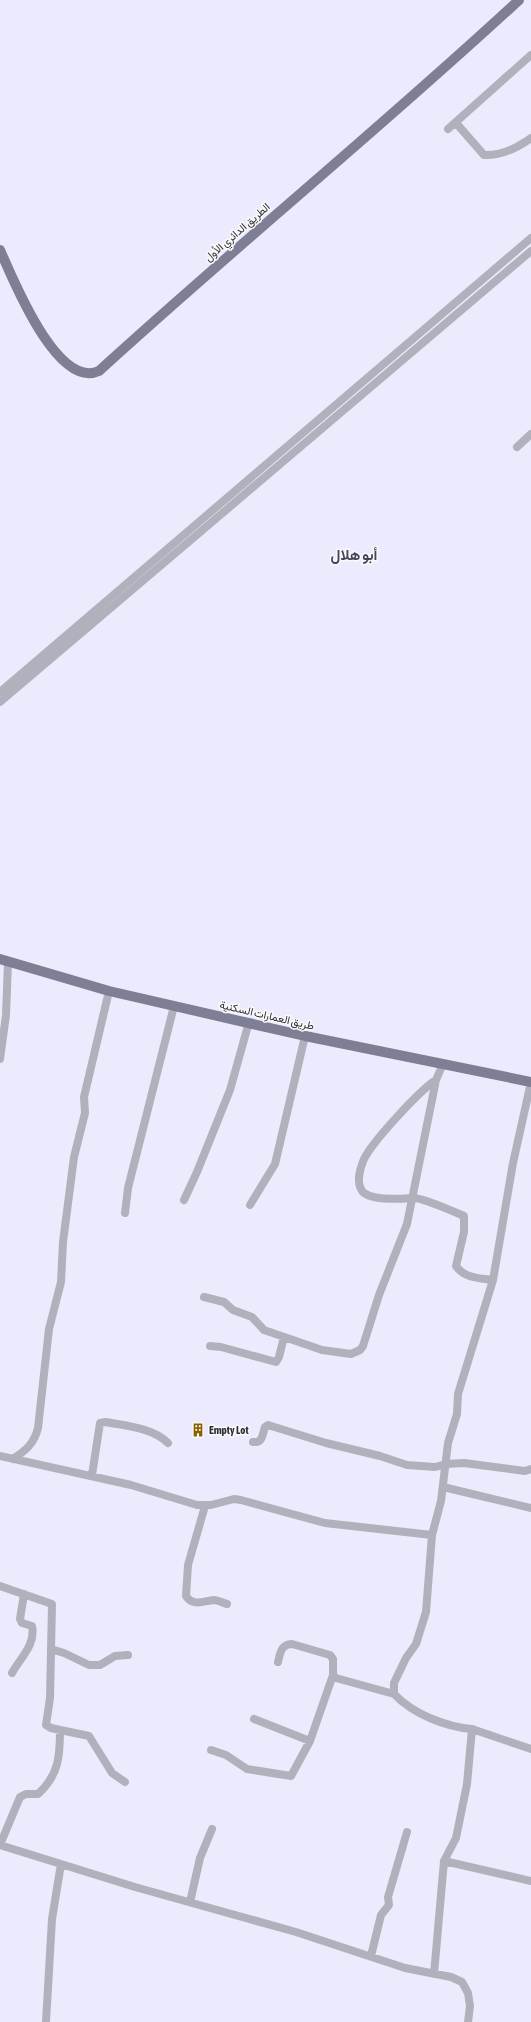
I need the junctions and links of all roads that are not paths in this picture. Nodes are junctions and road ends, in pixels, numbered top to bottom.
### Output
1 (519, 0) edge
2 (531, 56) edge
3 (456, 123) junction
4 (448, 129) dead end
5 (531, 138) edge
6 (531, 238) edge
7 (0, 250) edge
8 (531, 251) edge
9 (531, 434) edge
10 (517, 447) dead end
11 (0, 692) edge
12 (0, 702) edge
13 (4, 960) edge
14 (109, 991) junction
15 (174, 1006) junction
16 (249, 1022) junction
17 (305, 1036) junction
18 (0, 1059) edge
19 (443, 1064) junction
20 (436, 1080) junction
21 (531, 1082) edge
22 (413, 1197) junction
23 (184, 1200) dead end
24 (250, 1205) dead end
25 (124, 1213) dead end
26 (493, 1280) junction
27 (204, 1296) dead end
28 (284, 1337) junction
29 (210, 1346) dead end
30 (252, 1442) dead end
31 (168, 1443) dead end
32 (0, 1456) edge
33 (13, 1459) junction
34 (446, 1464) junction
35 (531, 1469) edge
36 (92, 1475) junction
37 (443, 1487) junction
38 (205, 1506) junction
39 (531, 1508) edge
40 (432, 1535) junction
41 (0, 1586) edge
42 (24, 1594) junction
43 (227, 1604) dead end
44 (51, 1649) junction
45 (128, 1655) dead end
46 (278, 1662) dead end
47 (12, 1673) dead end
48 (333, 1675) junction
49 (394, 1694) junction
50 (254, 1719) dead end
51 (472, 1729) junction
52 (60, 1730) junction
53 (310, 1741) junction
54 (211, 1750) dead end
55 (531, 1750) edge
56 (125, 1782) dead end
57 (212, 1830) dead end
58 (407, 1832) dead end
59 (444, 1861) junction
60 (61, 1864) junction
61 (531, 1881) edge
62 (190, 1902) junction
63 (371, 1956) junction
64 (434, 1974) junction
65 (46, 2022) edge
66 (468, 2022) edge

1 - 7 main road, الطريق الدائري الأول
2 - 3 street
3 - 4 street
3 - 5 street
6 - 11 street
8 - 12 street
9 - 10 street
13 - 14 main road, طريق العمارات السكنية
13 - 18 street
14 - 15 main road, طريق العمارات السكنية
14 - 33 street
15 - 16 main road, طريق العمارات السكنية
15 - 25 street
16 - 17 main road, طريق العمارات السكنية
16 - 23 street
17 - 19 main road, طريق العمارات السكنية
17 - 24 street
19 - 20 street
19 - 21 main road, طريق العمارات السكنية
20 - 22 street
20 - 22 street
21 - 26 street
22 - 26 street
22 - 28 street
26 - 34 street
27 - 28 street
28 - 29 street
30 - 34 street
31 - 36 street
32 - 33 street
33 - 36 street
34 - 35 street
34 - 37 street
36 - 38 street
37 - 39 street
37 - 40 street
38 - 40 street
38 - 43 street
40 - 49 street
41 - 42 street
42 - 44 street
42 - 47 street
44 - 45 street
44 - 52 street
46 - 48 street
48 - 49 street
48 - 53 street
49 - 51 street
50 - 53 street
51 - 55 street
51 - 59 street
52 - 56 street
52 - 60 street
53 - 54 street
57 - 62 street
58 - 63 street
59 - 61 street
59 - 64 street
60 - 62 street
60 - 65 street
62 - 63 street
63 - 64 street
64 - 66 street

